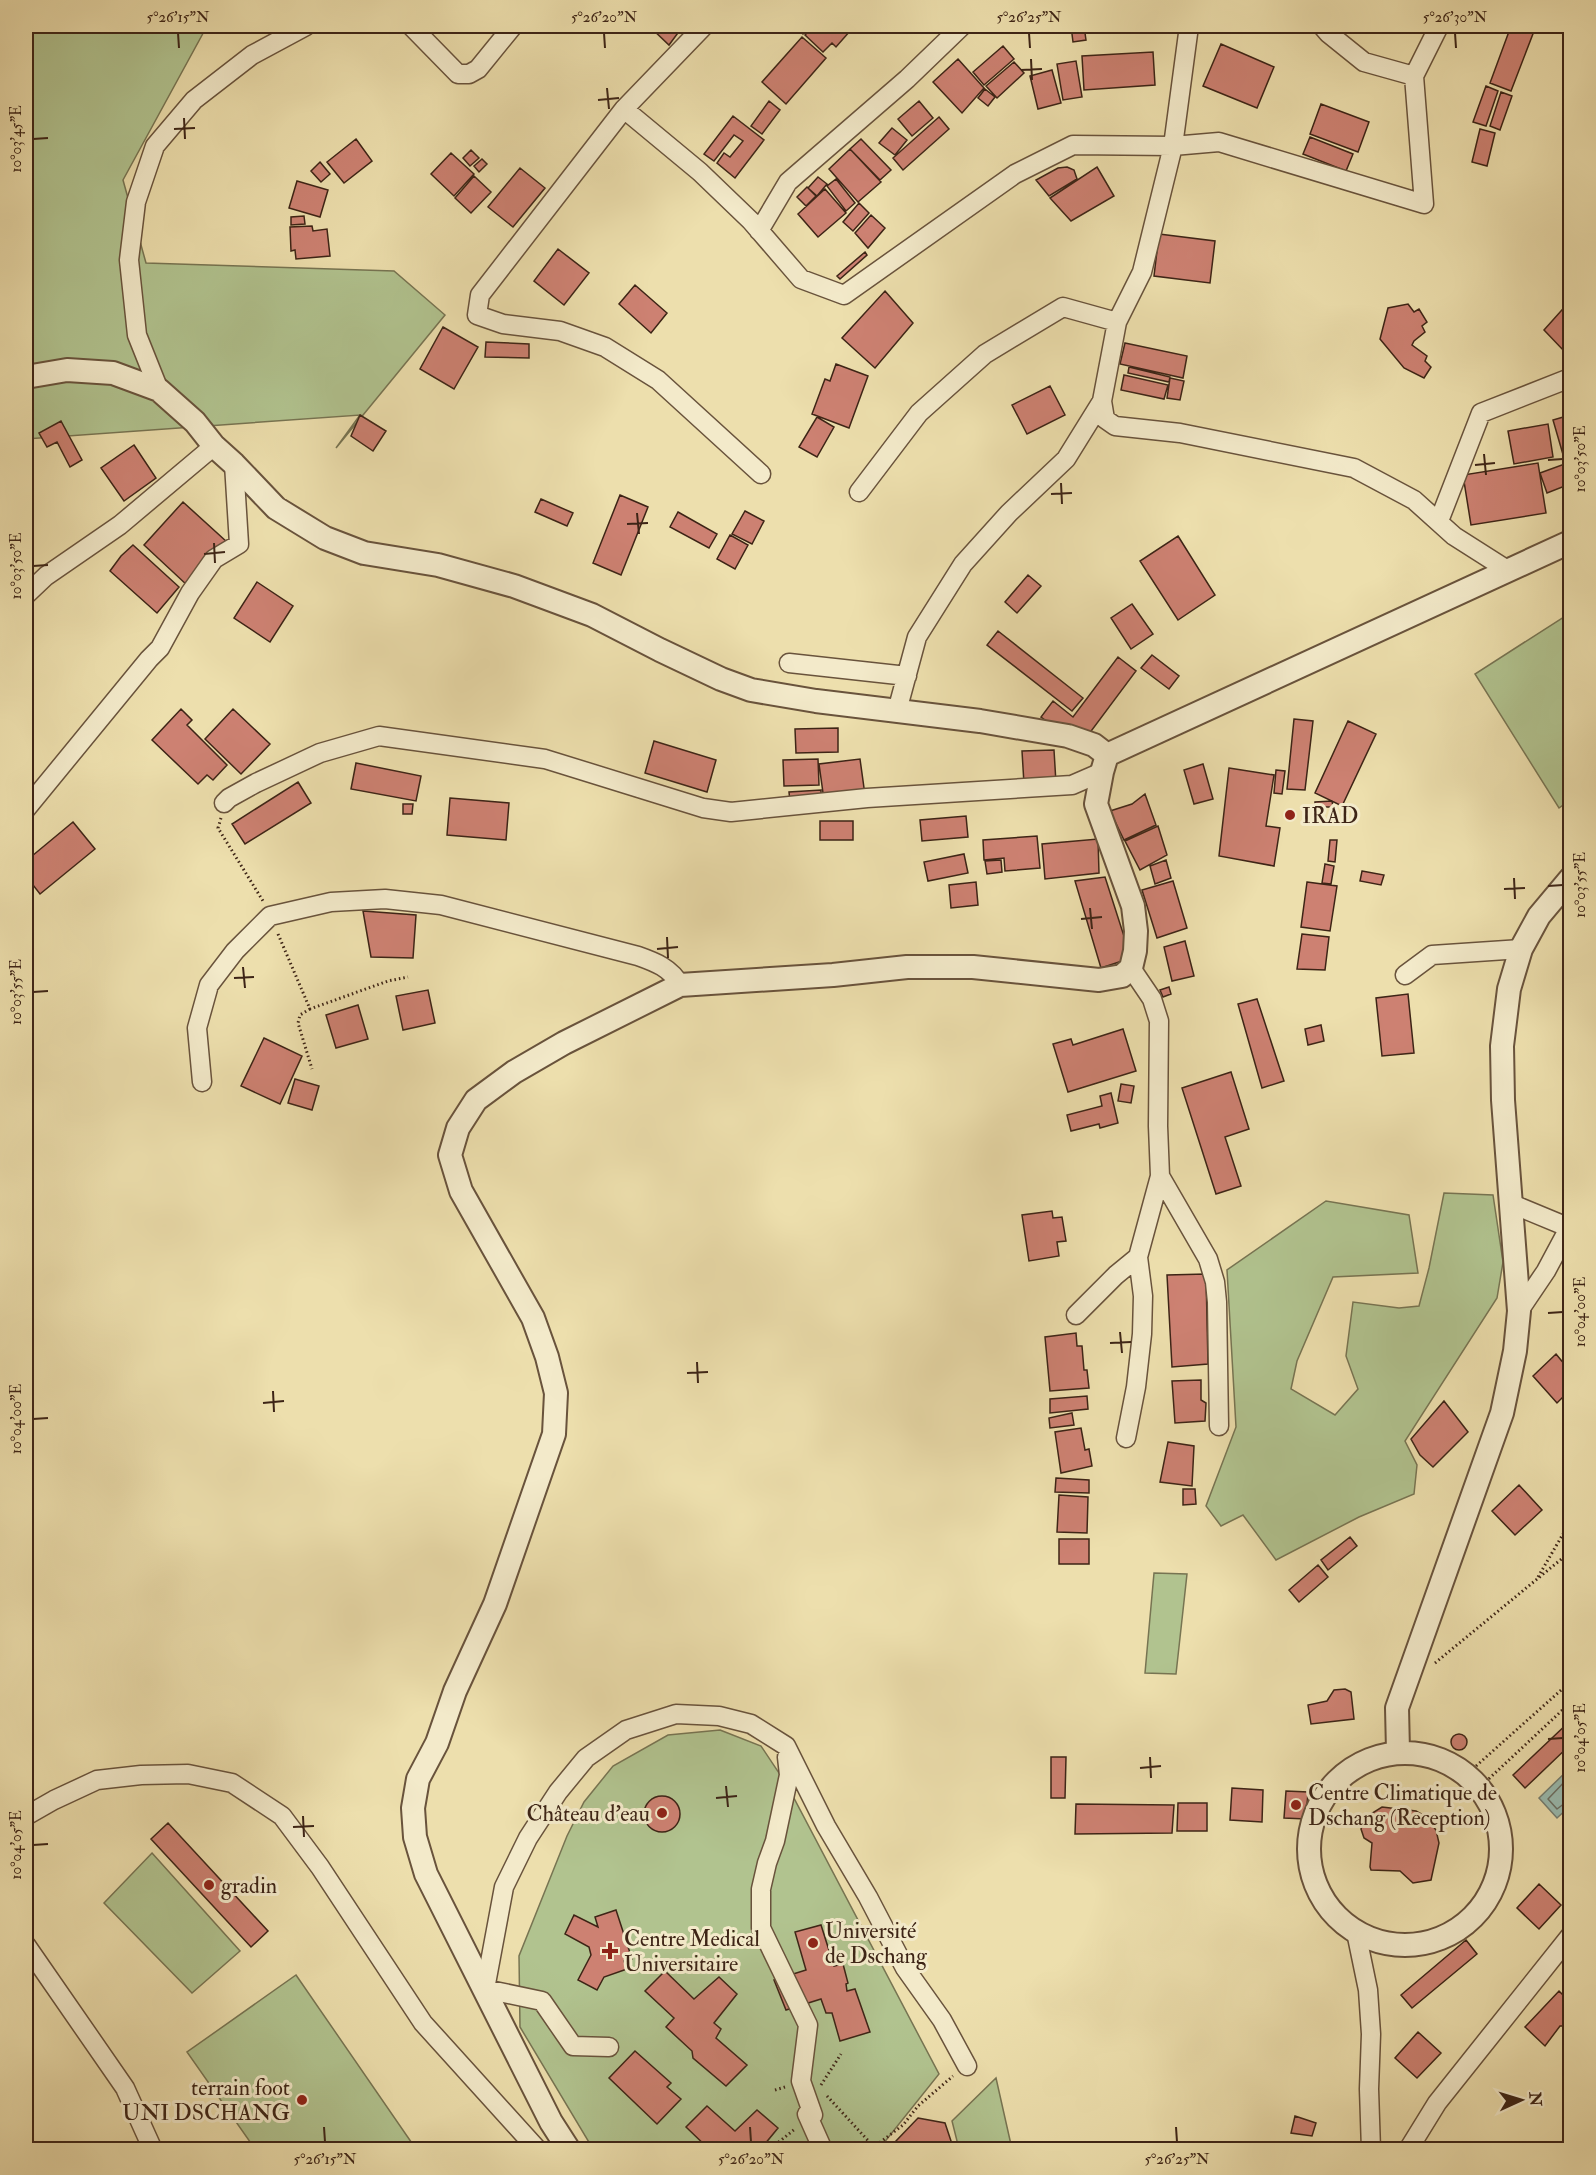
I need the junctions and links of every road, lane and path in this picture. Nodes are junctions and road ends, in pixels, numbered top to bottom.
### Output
1 (306, 26) edge
2 (411, 26) edge
3 (513, 26) edge
4 (704, 26) edge
5 (962, 26) edge
6 (1189, 26) edge
7 (1322, 26) edge
8 (1439, 26) edge
9 (1414, 76) junction
10 (624, 109) junction
11 (1173, 146) junction
12 (759, 231) junction
13 (1117, 322) junction
14 (26, 377) edge
15 (1570, 378) edge
16 (159, 390) junction
17 (1102, 401) junction
18 (214, 446) junction
19 (234, 464) junction
20 (761, 474) dead end
21 (858, 492) dead end
22 (1439, 521) junction
23 (1570, 542) edge
24 (1509, 571) junction
25 (26, 595) edge
26 (789, 663) dead end
27 (907, 676) junction
28 (897, 711) junction
29 (1104, 764) junction
30 (224, 803) joint
31 (26, 809) edge
32 (1570, 879) edge
33 (270, 916) junction
34 (1521, 949) junction
35 (1131, 968) junction
36 (1405, 975) dead end
37 (408, 977) dead end
38 (680, 986) junction
39 (310, 1009) junction
40 (312, 1069) dead end
41 (202, 1082) dead end
42 (1160, 1176) junction
43 (1512, 1204) junction
44 (1570, 1228) edge
45 (1138, 1257) junction
46 (1519, 1311) junction
47 (1076, 1315) dead end
48 (1219, 1426) dead end
49 (1126, 1438) dead end
50 (1570, 1522) edge
51 (1570, 1552) edge
52 (1537, 1578) junction
53 (1430, 1667) dead end
54 (1570, 1682) edge
55 (1570, 1703) edge
56 (786, 1746) junction
57 (1398, 1752) junction
58 (1472, 1782) junction
59 (26, 1816) edge
60 (1356, 1932) junction
61 (1570, 1936) edge
62 (26, 1945) edge
63 (485, 1989) junction
64 (609, 2047) dead end
65 (967, 2066) joint
66 (813, 2081) dead end
67 (153, 2150) edge
68 (538, 2150) edge
69 (569, 2150) edge
70 (823, 2150) edge
71 (1371, 2150) edge
72 (1408, 2150) edge

1 - 16 street
2 - 3 street
4 - 10 street
5 - 12 street
6 - 11 street
7 - 9 street
8 - 9 street
9 - 11 street
10 - 12 street
10 - 20 street
11 - 12 street
11 - 13 street
13 - 17 street
13 - 21 street
14 - 16 street
15 - 22 street
16 - 18 street
17 - 22 street
17 - 27 street
18 - 19 street
18 - 25 street
19 - 28 street
19 - 31 street
22 - 24 street
23 - 24 street
24 - 29 street
26 - 27 street
27 - 28 street
28 - 29 street
29 - 30 street
29 - 35 street
30 - 33 path
32 - 34 street
33 - 38 street
33 - 39 path
33 - 41 street
34 - 36 street
34 - 43 street
35 - 38 street
35 - 42 street
37 - 39 path
38 - 63 street
39 - 40 path
42 - 45 street
42 - 48 street
43 - 44 street
43 - 46 street
44 - 46 street
45 - 47 street
45 - 49 street
46 - 57 street
50 - 52 path
51 - 52 path
52 - 53 path
54 - 58 path
55 - 58 path
56 - 63 street
56 - 65 street
56 - 70 street
57 - 58 street
57 - 60 street
58 - 60 street
59 - 68 street
60 - 71 street
61 - 72 street
62 - 67 street
63 - 64 street
63 - 69 street
65 - 66 path

